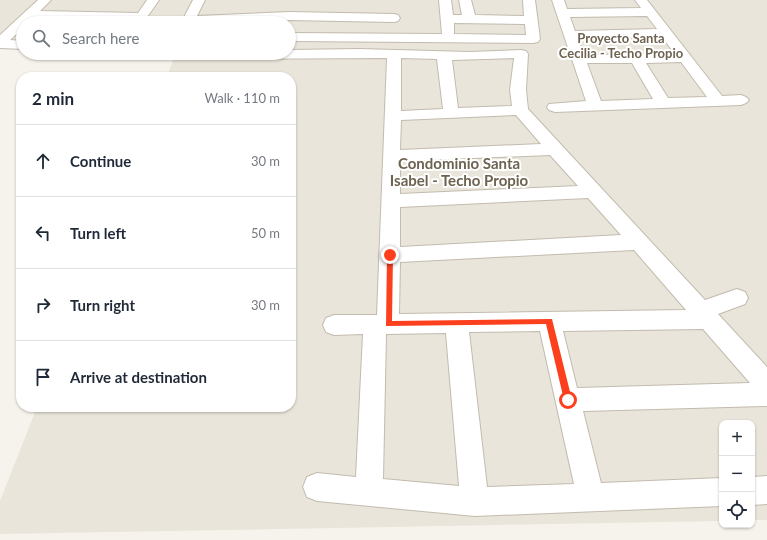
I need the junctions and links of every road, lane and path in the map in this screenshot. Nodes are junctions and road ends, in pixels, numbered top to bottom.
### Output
1 (45, 0) edge
2 (153, 0) edge
3 (200, 0) edge
4 (445, 0) edge
5 (465, 0) edge
6 (529, 0) edge
7 (558, 0) edge
8 (641, 0) edge
9 (650, 12) junction
10 (563, 13) junction
11 (29, 15) joint
12 (289, 15) edge
13 (42, 16) edge
14 (142, 16) edge
15 (191, 16) edge
16 (221, 16) edge
17 (447, 19) junction
18 (469, 19) junction
19 (531, 20) junction
20 (16, 28) edge
21 (666, 33) junction
22 (570, 35) junction
23 (296, 38) edge
24 (448, 39) junction
25 (0, 43) edge
26 (16, 44) edge
27 (394, 46) junction
28 (296, 54) edge
29 (444, 55) junction
30 (636, 58) junction
31 (685, 58) junction
32 (579, 59) junction
33 (741, 100) dead end
34 (718, 101) junction
35 (663, 103) junction
36 (595, 106) junction
37 (555, 107) dead end
38 (520, 110) junction
39 (451, 113) junction
40 (393, 116) junction
41 (555, 149) junction
42 (392, 156) junction
43 (594, 191) junction
44 (391, 201) junction
45 (639, 242) junction
46 (390, 255) junction
47 (737, 298) dead end
48 (704, 314) junction
49 (549, 321) junction
50 (456, 323) junction
51 (382, 324) junction
52 (334, 325) dead end
53 (765, 380) edge
54 (568, 400) junction
55 (317, 487) dead end
56 (767, 490) edge
57 (755, 491) edge
58 (369, 492) junction
59 (719, 492) edge
60 (591, 498) junction
61 (475, 502) junction

1 - 11 street
2 - 14 street
3 - 15 street
4 - 17 street
5 - 18 street
6 - 19 street
7 - 10 street
8 - 9 street
9 - 10 street
9 - 21 street
10 - 22 street
11 - 13 street
12 - 16 street
12 - 27 street
17 - 18 street
17 - 24 street
18 - 19 street
19 - 24 street
20 - 25 street
21 - 22 street
21 - 31 street
22 - 32 street
23 - 27 street
24 - 27 street
25 - 26 street
27 - 28 street
27 - 29 street
27 - 40 street
29 - 38 street
29 - 39 street
30 - 31 street
30 - 32 street
30 - 35 street
31 - 34 street
32 - 36 street
33 - 34 street
34 - 35 street
35 - 36 street
36 - 37 street
38 - 39 street
38 - 41 street
39 - 40 street
40 - 42 street
41 - 42 street
41 - 43 street
42 - 44 street
43 - 44 street
43 - 45 street
44 - 46 street
45 - 46 street
45 - 48 street
46 - 51 street
47 - 48 street
48 - 49 street
48 - 53 street
49 - 50 street
49 - 54 street
50 - 51 street
50 - 61 street
51 - 52 street
51 - 58 street
53 - 54 street
54 - 60 street
55 - 58 street
56 - 57 street
58 - 61 street
59 - 60 street
60 - 61 street

